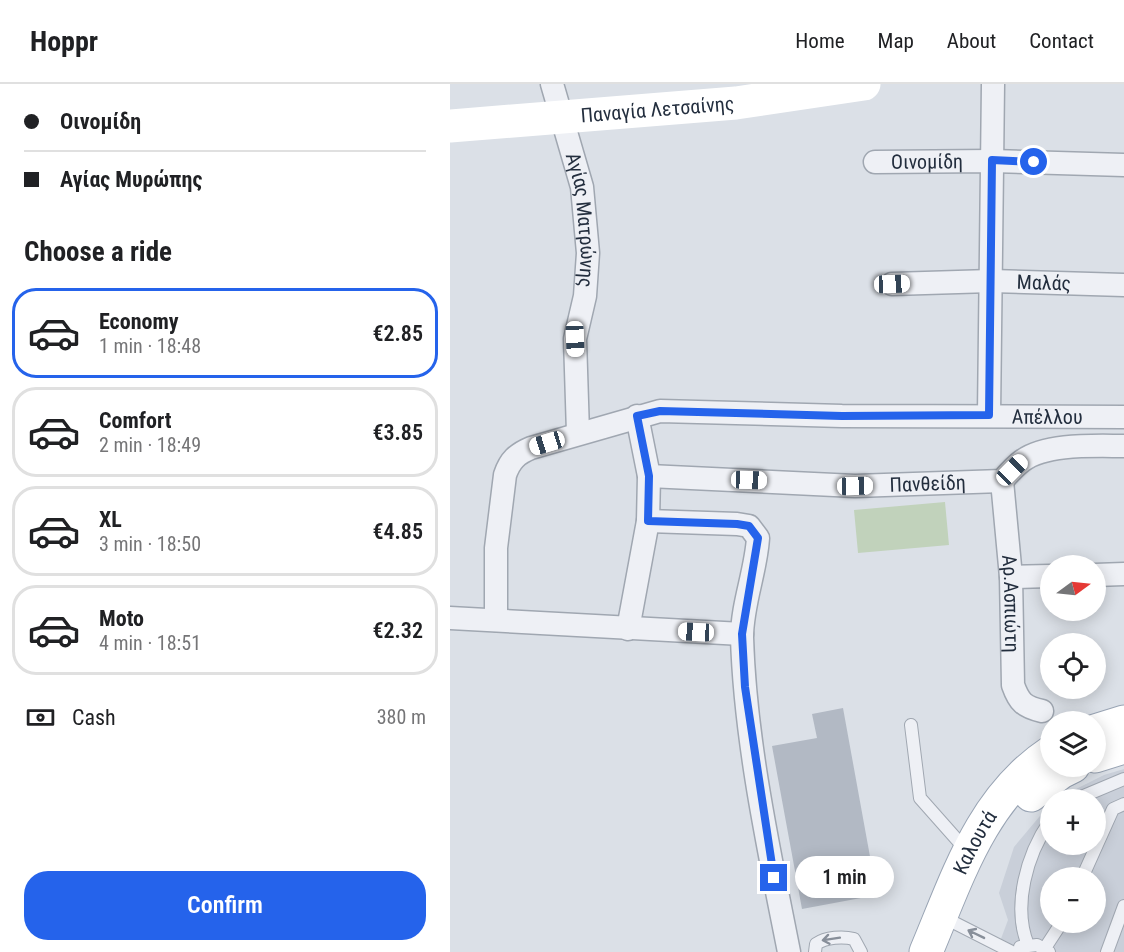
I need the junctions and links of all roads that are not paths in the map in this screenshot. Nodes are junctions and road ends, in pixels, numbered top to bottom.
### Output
1 (552, 84) edge
2 (864, 84) edge
3 (993, 84) edge
4 (560, 116) junction
5 (450, 126) edge
6 (992, 160) junction
7 (875, 162) dead end
8 (1124, 165) edge
9 (991, 281) junction
10 (892, 284) dead end
11 (1124, 285) edge
12 (989, 415) junction
13 (637, 416) junction
14 (1124, 417) edge
15 (578, 433) junction
16 (1124, 446) edge
17 (649, 476) junction
18 (1002, 481) junction
19 (648, 521) junction
20 (1124, 574) edge
21 (1106, 575) edge
22 (1040, 576) edge
23 (1011, 577) junction
24 (450, 618) edge
25 (496, 620) junction
26 (628, 629) junction
27 (742, 634) junction
28 (1042, 711) dead end
29 (1124, 722) edge
30 (911, 725) dead end
31 (1106, 727) edge
32 (1124, 747) edge
33 (1106, 753) edge
34 (1040, 760) edge
35 (1055, 777) edge
36 (1124, 779) edge
37 (1100, 789) edge
38 (1124, 804) edge
39 (1040, 841) edge
40 (968, 852) junction
41 (1087, 867) edge
42 (1124, 906) edge
43 (1056, 933) edge
44 (939, 941) edge
45 (1028, 945) junction
46 (1047, 950) edge
47 (789, 952) edge
48 (815, 952) edge
49 (861, 952) edge
50 (1013, 952) edge
51 (1107, 952) edge

1 - 4 street, Αγίας Ματρώνης
2 - 4 main road, Παναγία Λετσαίνης
3 - 6 street
4 - 5 main road, Παναγία Λετσαίνης
4 - 15 street, Αγίας Ματρώνης
6 - 7 street, Οινομίδη
6 - 8 street, Οινομίδη
6 - 9 street
9 - 10 street, Μαλάς
9 - 11 street, Μαλάς
9 - 12 street
12 - 13 street, Απέλλου
12 - 14 street, Απέλλου
13 - 15 street, Απέλλου
13 - 17 street
15 - 25 street, Απέλλου
16 - 18 street
17 - 18 street, Πανθείδη
17 - 19 street
18 - 23 street, Αρ.Ασπιώτη
19 - 26 street
19 - 27 street
20 - 21 street
22 - 23 street
23 - 28 street, Αρ.Ασπιώτη
24 - 25 street
25 - 26 street
26 - 27 street
27 - 47 street
29 - 31 main road
30 - 40 lane
32 - 33 main road
34 - 40 main road, Καλουτά
35 - 44 main road, Καλουτά
36 - 37 lane
38 - 41 lane
39 - 45 lane
40 - 44 main road, Καλουτά
42 - 51 lane
43 - 46 lane
50 -> 44 lane
45 - 46 lane
45 - 50 lane
49 -> 48 lane

